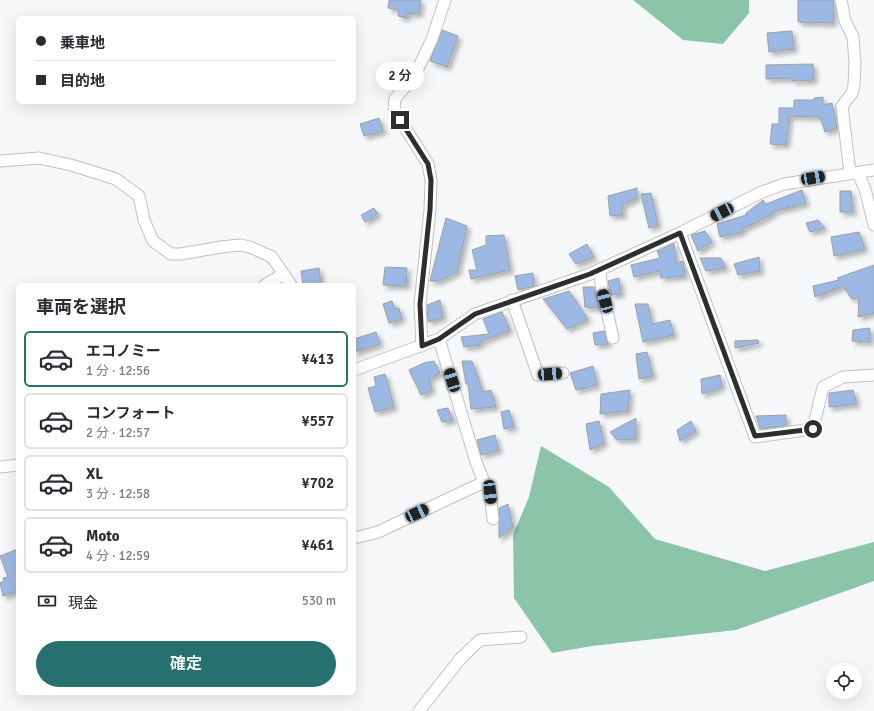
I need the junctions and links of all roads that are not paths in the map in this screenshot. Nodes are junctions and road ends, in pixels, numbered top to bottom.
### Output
1 (445, 0) edge
2 (841, 0) edge
3 (0, 161) edge
4 (874, 170) edge
5 (854, 173) junction
6 (874, 225) edge
7 (680, 233) junction
8 (600, 269) junction
9 (284, 274) junction
10 (268, 283) edge
11 (290, 283) edge
12 (512, 300) junction
13 (613, 338) dead end
14 (439, 339) junction
15 (422, 346) junction
16 (356, 369) edge
17 (563, 373) dead end
18 (874, 375) edge
19 (16, 465) edge
20 (0, 467) edge
21 (484, 482) junction
22 (493, 519) dead end
23 (356, 538) edge
24 (521, 637) dead end
25 (420, 711) edge

1 - 15 street
2 - 5 street
3 - 9 street
4 - 5 street
5 - 6 street
5 - 7 street
7 - 8 street
7 - 18 street
8 - 12 street
8 - 13 street
9 - 10 street
9 - 11 street
12 - 14 street
12 - 17 street
14 - 15 street
14 - 21 street
15 - 16 street
19 - 20 street
21 - 22 street
21 - 23 street
24 - 25 street

